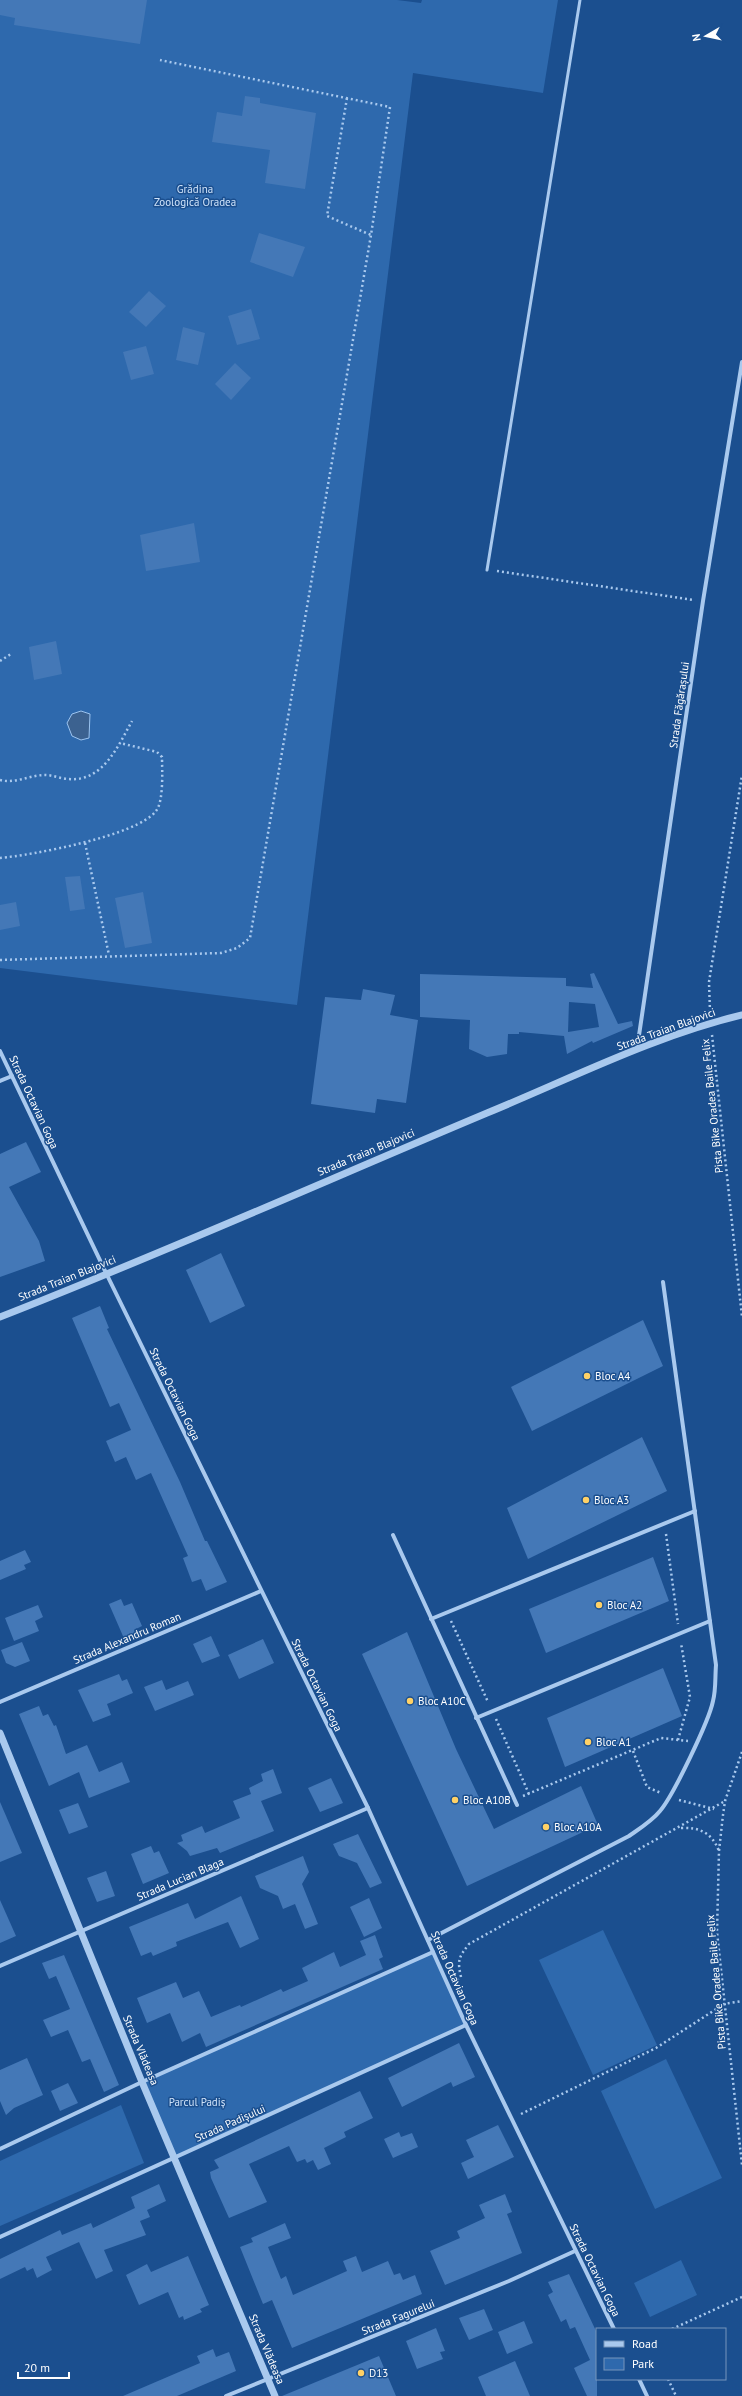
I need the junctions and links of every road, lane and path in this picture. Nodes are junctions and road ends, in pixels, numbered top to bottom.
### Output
1 (580, 0) edge
2 (160, 60) dead end
3 (347, 98) junction
4 (371, 235) junction
5 (742, 362) edge
6 (487, 570) joint
7 (703, 602) junction
8 (11, 654) dead end
9 (0, 660) edge
10 (132, 721) dead end
11 (120, 743) junction
12 (742, 775) edge
13 (0, 780) edge
14 (85, 843) junction
15 (0, 858) edge
16 (109, 955) junction
17 (0, 960) edge
18 (742, 1015) edge
19 (710, 1022) junction
20 (0, 1050) edge
21 (637, 1051) junction
22 (12, 1076) junction
23 (0, 1081) edge
24 (107, 1275) junction
25 (663, 1282) dead end
26 (0, 1316) edge
27 (742, 1316) edge
28 (695, 1511) junction
29 (393, 1535) dead end
30 (261, 1591) junction
31 (431, 1619) junction
32 (710, 1621) junction
33 (0, 1702) edge
34 (476, 1718) junction
35 (0, 1733) edge
36 (696, 1742) junction
37 (742, 1752) edge
38 (515, 1800) junction
39 (725, 1801) junction
40 (517, 1805) dead end
41 (368, 1808) junction
42 (680, 1828) junction
43 (719, 1851) junction
44 (80, 1932) junction
45 (428, 1940) junction
46 (433, 1952) junction
47 (0, 1966) edge
48 (461, 1977) dead end
49 (742, 2001) edge
50 (724, 2004) junction
51 (466, 2025) junction
52 (142, 2082) junction
53 (511, 2118) junction
54 (0, 2149) edge
55 (174, 2158) junction
56 (742, 2164) edge
57 (0, 2237) edge
58 (575, 2251) junction
59 (742, 2297) edge
60 (614, 2328) edge
61 (674, 2328) edge
62 (268, 2379) junction
63 (639, 2380) edge
64 (668, 2380) edge
65 (226, 2396) edge
66 (275, 2396) edge
67 (647, 2396) edge
68 (676, 2396) edge

1 - 6 lane
2 - 3 path
3 - 4 path
3 - 4 path
4 - 16 path
5 - 7 street, Strada Făgărașului
6 - 7 path
7 - 21 street, Strada Făgărașului
8 - 9 path
10 - 11 path
11 - 13 path
11 - 14 path
12 - 19 path, Pista Bike Oradea Baile Felix
14 - 15 path
14 - 16 path
16 - 17 path
18 - 19 street, Strada Traian Blajovici
19 - 21 street, Strada Traian Blajovici
19 - 27 path, Pista Bike Oradea Baile Felix
20 - 22 street, Strada Octavian Goga
21 - 24 street, Strada Traian Blajovici
22 - 23 street
22 - 24 street, Strada Octavian Goga
24 - 26 street, Strada Traian Blajovici
24 - 30 street, Strada Octavian Goga
25 - 28 street
28 - 31 street
28 - 32 street
29 - 31 street
30 - 33 street, Strada Alexandru Roman
30 - 41 street, Strada Octavian Goga
31 - 34 street
32 - 34 street
32 - 36 street
34 - 38 street
35 - 44 street, Strada Vlădeasa
36 - 38 path
36 - 45 street
37 - 39 path, Pista Bike Oradea Baile Felix
38 - 40 street
39 - 42 path
39 - 43 path, Pista Bike Oradea Baile Felix
41 - 44 street, Strada Lucian Blaga
41 - 45 street, Strada Octavian Goga
42 - 43 path
42 - 48 path
43 - 50 path, Pista Bike Oradea Baile Felix
44 - 47 street, Strada Lucian Blaga
44 - 52 street, Strada Vlădeasa
45 - 46 street, Strada Octavian Goga
46 - 51 street, Strada Octavian Goga
46 - 52 street
49 - 50 path
50 - 53 path
50 - 56 path, Pista Bike Oradea Baile Felix
51 - 53 street, Strada Octavian Goga
51 - 55 street, Strada Padișului
52 - 54 street
52 - 55 street, Strada Vlădeasa
53 - 58 street, Strada Octavian Goga
55 - 57 street, Strada Padișului
55 - 62 street, Strada Vlădeasa
58 - 60 street, Strada Octavian Goga
58 - 62 street, Strada Fagurelui
59 - 61 path
62 - 65 street, Strada Fagurelui
62 - 66 street, Strada Vlădeasa
63 - 67 street
64 - 68 path

